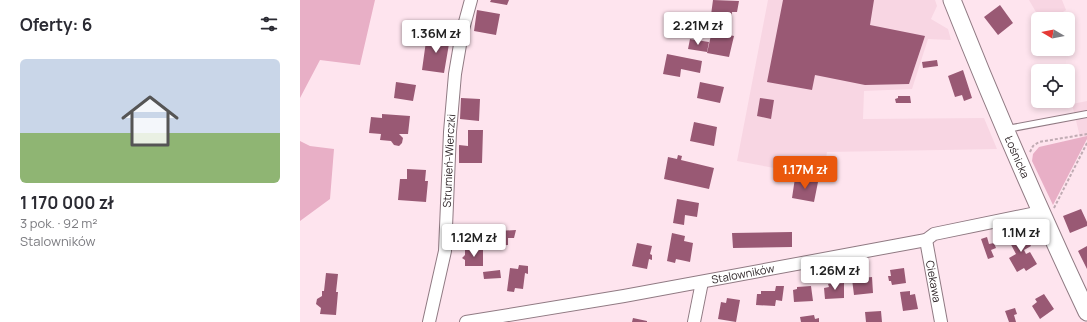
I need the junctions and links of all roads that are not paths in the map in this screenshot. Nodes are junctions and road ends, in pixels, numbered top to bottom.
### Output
1 (471, 0) edge
2 (952, 0) edge
3 (1087, 114) edge
4 (1005, 130) junction
5 (1046, 212) junction
6 (926, 240) junction
7 (702, 282) junction
8 (1087, 312) edge
9 (430, 322) edge
10 (466, 322) edge
11 (694, 322) edge
12 (941, 322) edge

1 - 9 street, Strumień-Wierczki
2 - 4 street, Łośnicka
3 - 4 lane
4 - 5 street, Łośnicka
5 - 6 street, Stalowników
5 - 8 street, Łośnicka
6 - 7 street, Stalowników
6 - 12 street, Ciekawa
7 - 10 street, Stalowników
7 - 11 street

